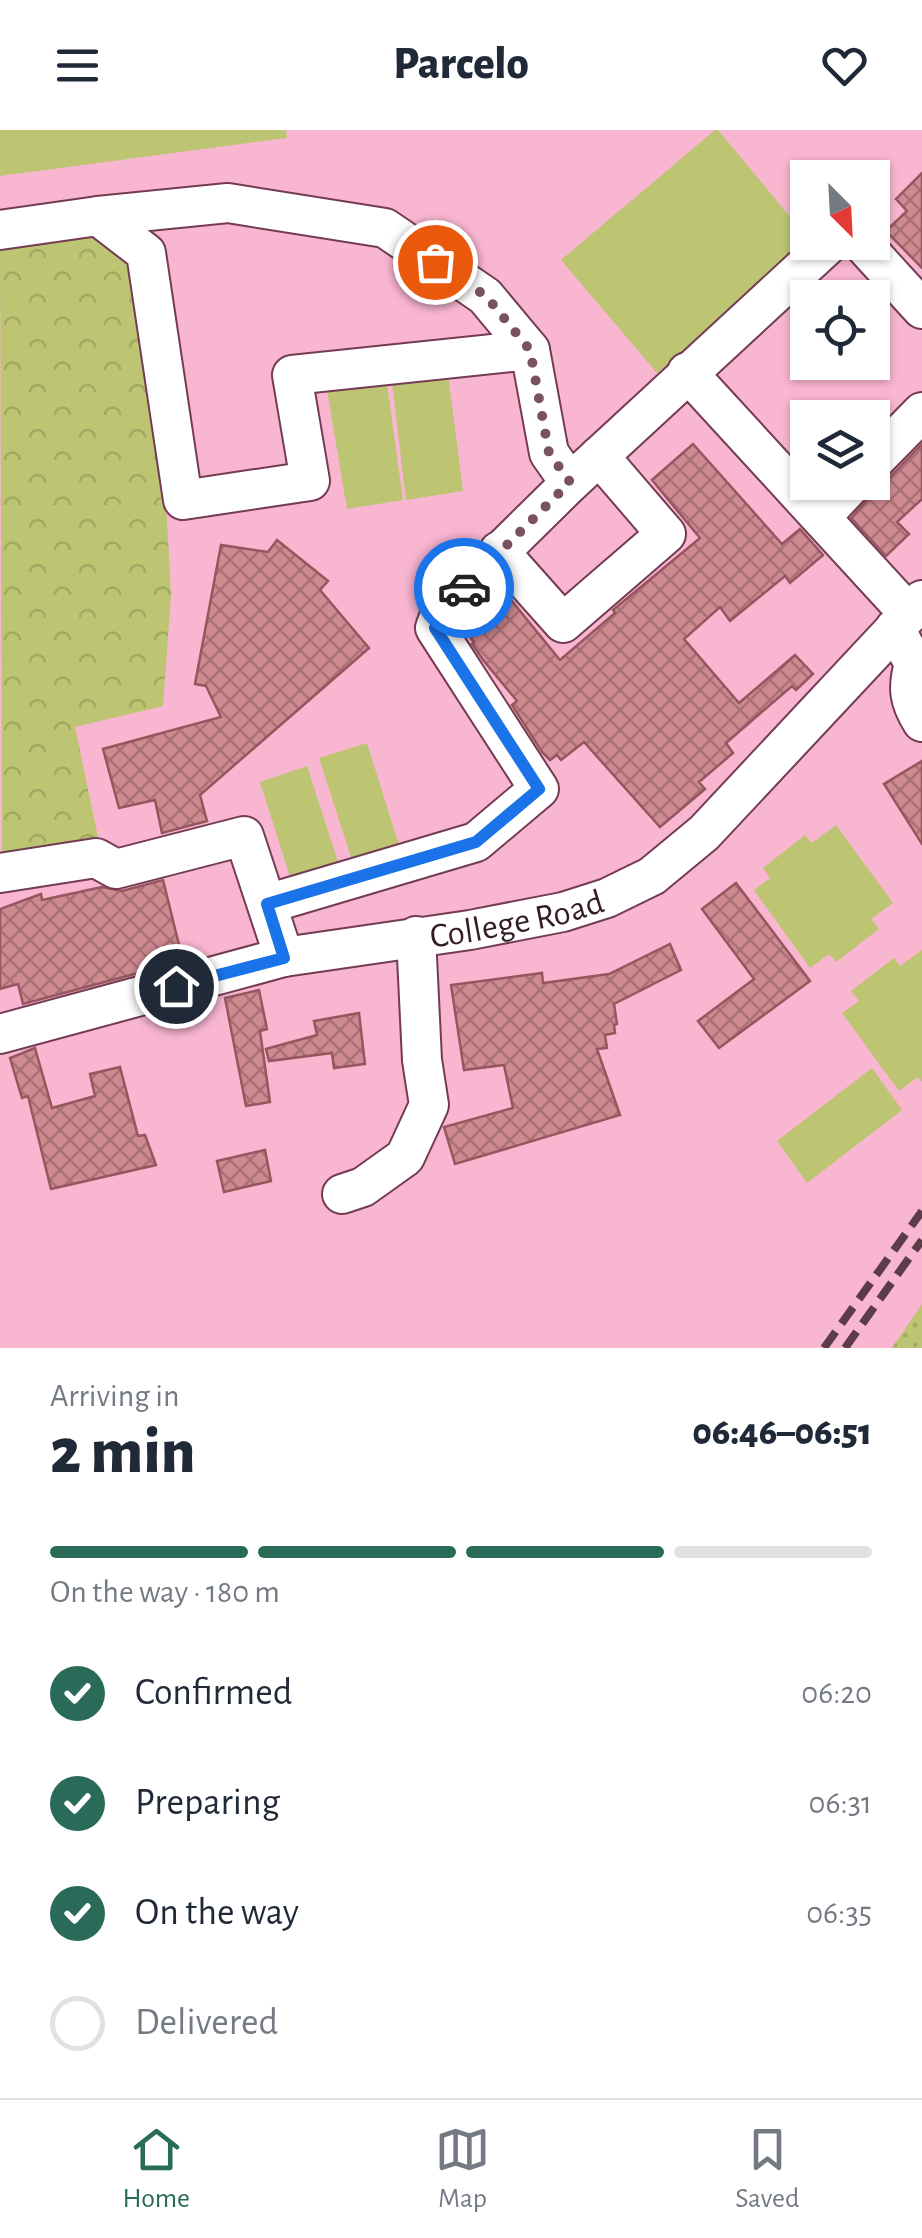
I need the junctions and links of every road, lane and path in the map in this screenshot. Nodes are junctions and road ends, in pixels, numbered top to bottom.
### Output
1 (98, 216) junction
2 (0, 230) edge
3 (811, 260) edge
4 (877, 260) edge
5 (922, 310) edge
6 (530, 350) junction
7 (687, 372) junction
8 (922, 412) edge
9 (890, 445) edge
10 (599, 456) junction
11 (570, 482) junction
12 (837, 500) edge
13 (820, 517) junction
14 (499, 551) junction
15 (909, 614) edge
16 (922, 722) edge
17 (0, 873) edge
18 (267, 904) junction
19 (416, 936) junction
20 (284, 958) junction
21 (0, 1034) edge
22 (342, 1194) dead end

1 - 2 street
1 - 6 street
1 - 6 street
3 - 7 street
4 - 5 street
6 - 11 street
7 - 10 street
7 - 13 street
8 - 9 street
10 - 11 street
10 - 14 street
11 - 14 street
12 - 13 street
13 - 15 street
14 - 18 street
15 - 16 street
15 - 19 street, College Road
17 - 18 street
18 - 20 street
19 - 20 street, College Road
19 - 22 street
20 - 21 street, College Road

